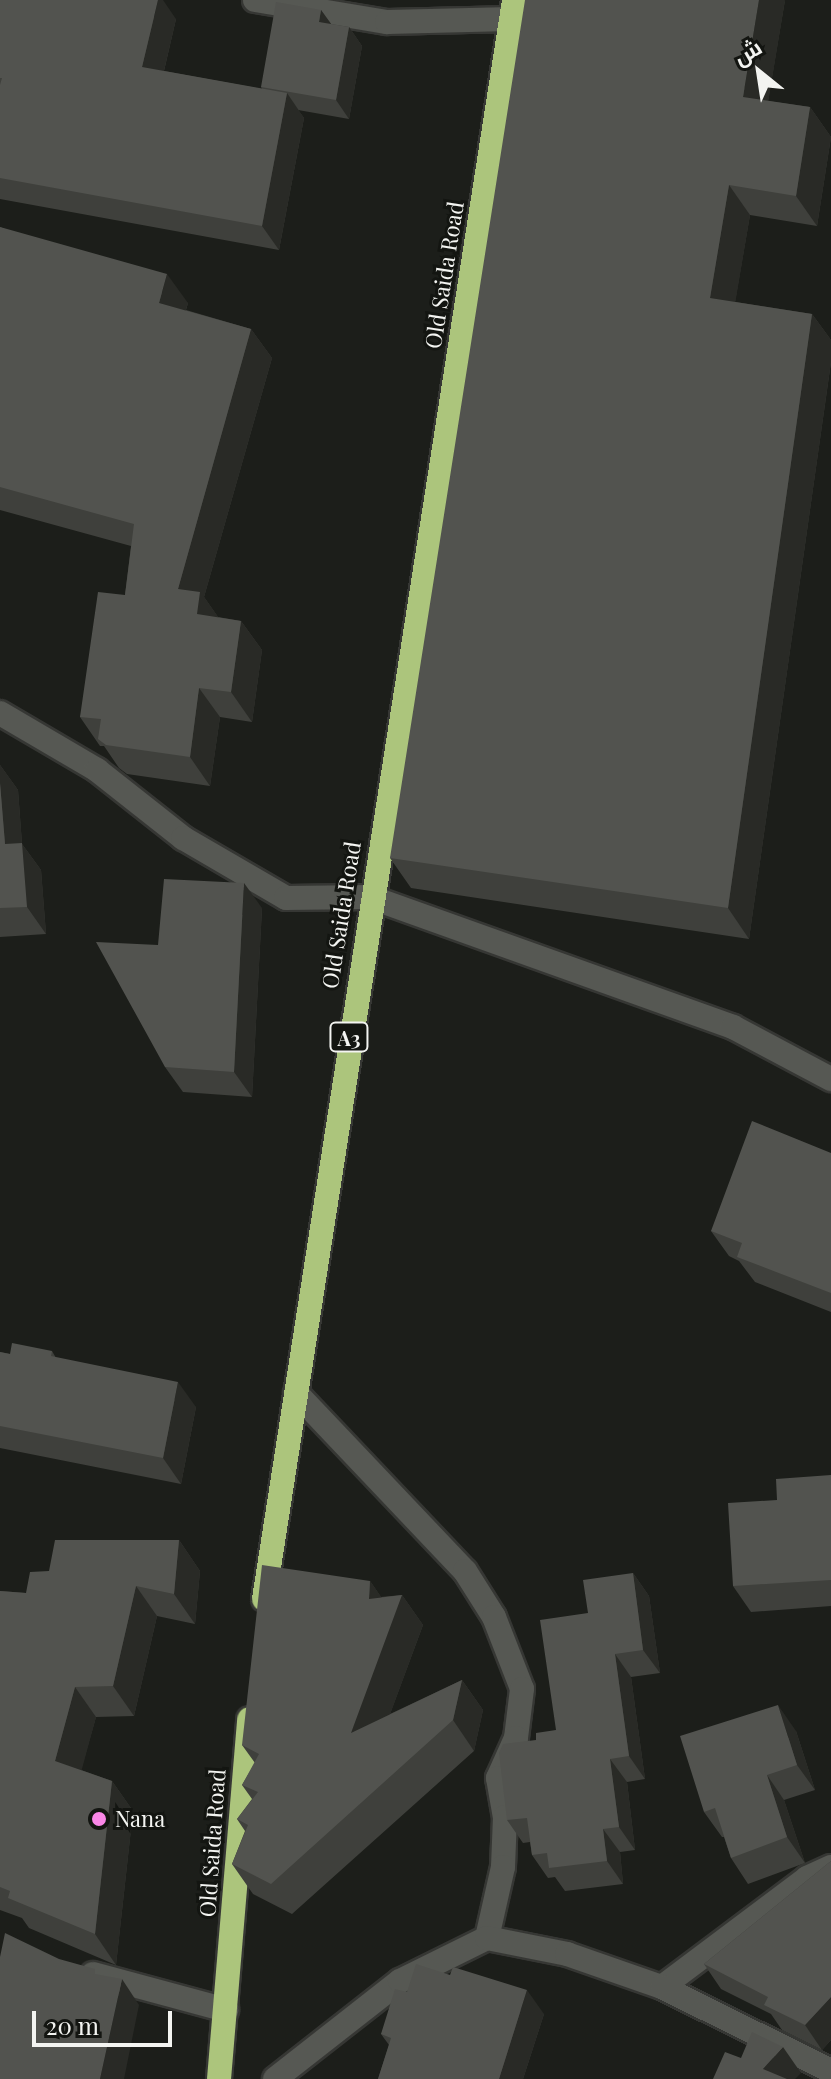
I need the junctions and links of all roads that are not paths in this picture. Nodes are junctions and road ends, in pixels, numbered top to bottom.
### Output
1 (255, 0) edge
2 (512, 10) edge
3 (0, 713) edge
4 (370, 897) junction
5 (831, 1079) edge
6 (296, 1393) junction
7 (262, 1618) edge
8 (252, 1696) edge
9 (831, 1867) edge
10 (487, 1938) junction
11 (69, 1965) edge
12 (662, 1987) junction
13 (226, 2010) junction
14 (831, 2071) edge
15 (219, 2079) edge
16 (275, 2079) edge

1 - 2 street
2 - 4 highway, Old Saida Road / A3
3 - 4 street
4 - 5 street
4 - 6 highway, Old Saida Road / A3
6 - 7 highway, Old Saida Road / A3
6 - 10 street
8 - 13 highway, Old Saida Road
9 - 12 street
10 - 12 street
10 - 16 street
11 - 13 street
12 - 14 street
13 - 15 highway, Old Saida Road

